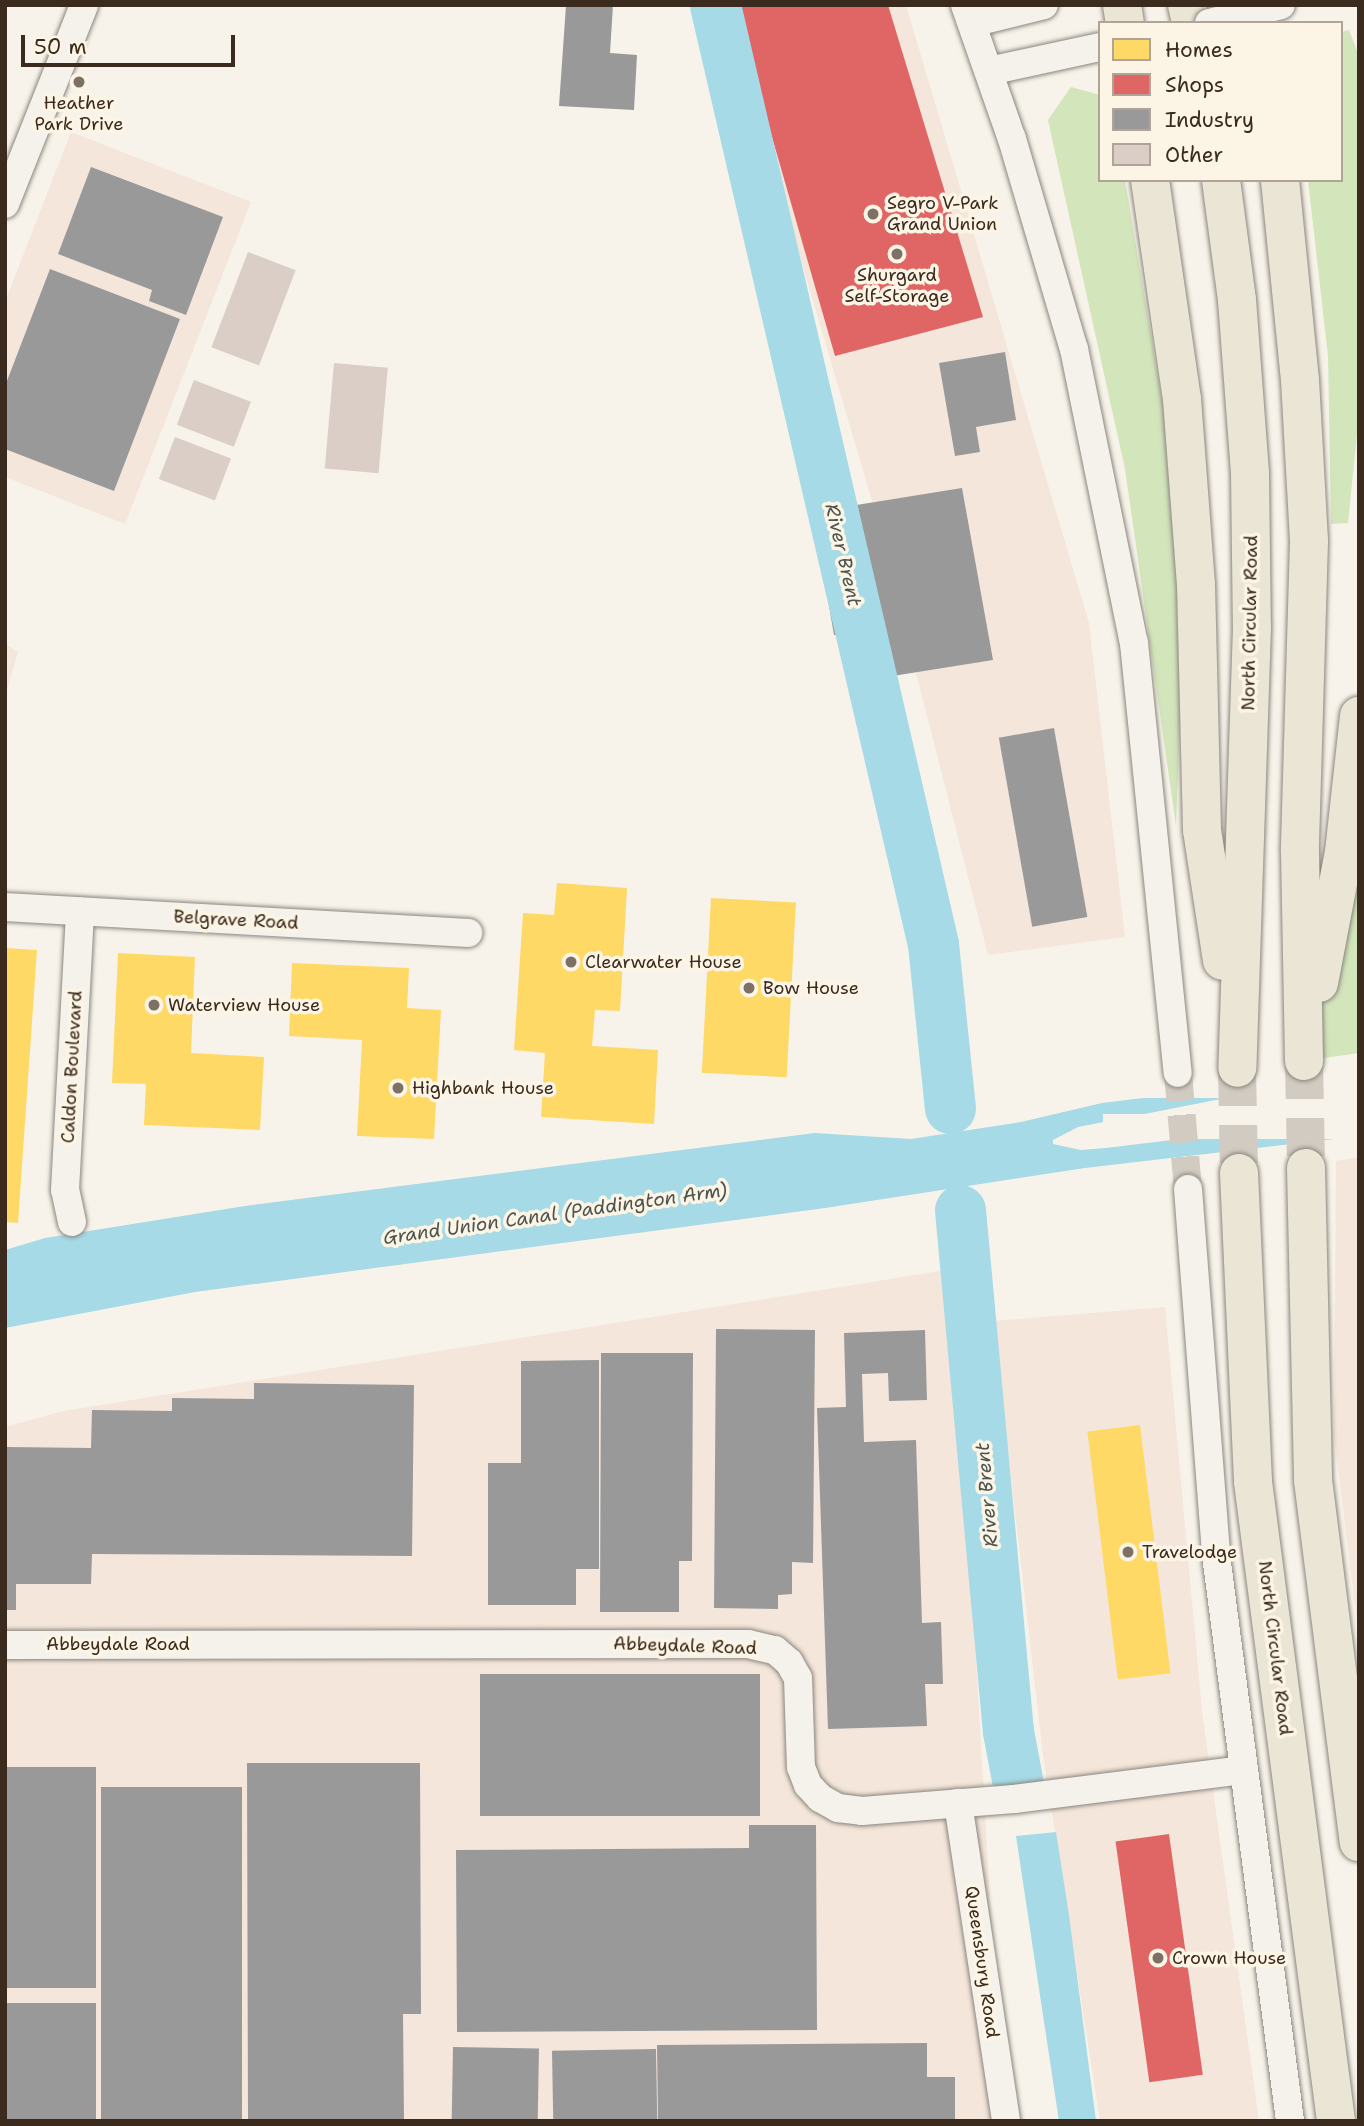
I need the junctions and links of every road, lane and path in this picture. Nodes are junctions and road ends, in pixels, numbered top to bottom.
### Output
1 (84, 5) edge
2 (1044, 5) edge
3 (1281, 5) edge
4 (969, 14) edge
5 (1217, 21) edge
6 (1098, 47) edge
7 (989, 71) junction
8 (1150, 182) edge
9 (1222, 182) edge
10 (1280, 182) edge
11 (5, 204) edge
12 (1359, 716) edge
13 (5, 907) edge
14 (80, 911) junction
15 (468, 933) dead end
16 (1178, 1073) tunnel mouth
17 (1306, 1168) tunnel mouth
18 (1239, 1174) tunnel mouth
19 (1188, 1189) tunnel mouth
20 (72, 1222) dead end
21 (5, 1645) edge
22 (1242, 1770) junction
23 (958, 1803) junction
24 (1359, 1842) edge
25 (1006, 2121) edge
26 (1290, 2121) edge
27 (1336, 2121) edge

1 - 11 street
2 - 4 street
3 - 5 street, bridge
4 - 7 street
6 - 7 street
7 - 16 street
8 - 9 highway, North Circular Road
10 - 12 highway
13 - 14 street, Belgrave Road
14 - 15 street, Belgrave Road
14 - 20 street, Caldon Boulevard
17 - 24 highway
18 - 27 highway, North Circular Road
19 - 22 street
21 - 23 street, Abbeydale Road
22 - 23 street, Abbeydale Road
22 - 26 street
23 - 25 street, Queensbury Road

